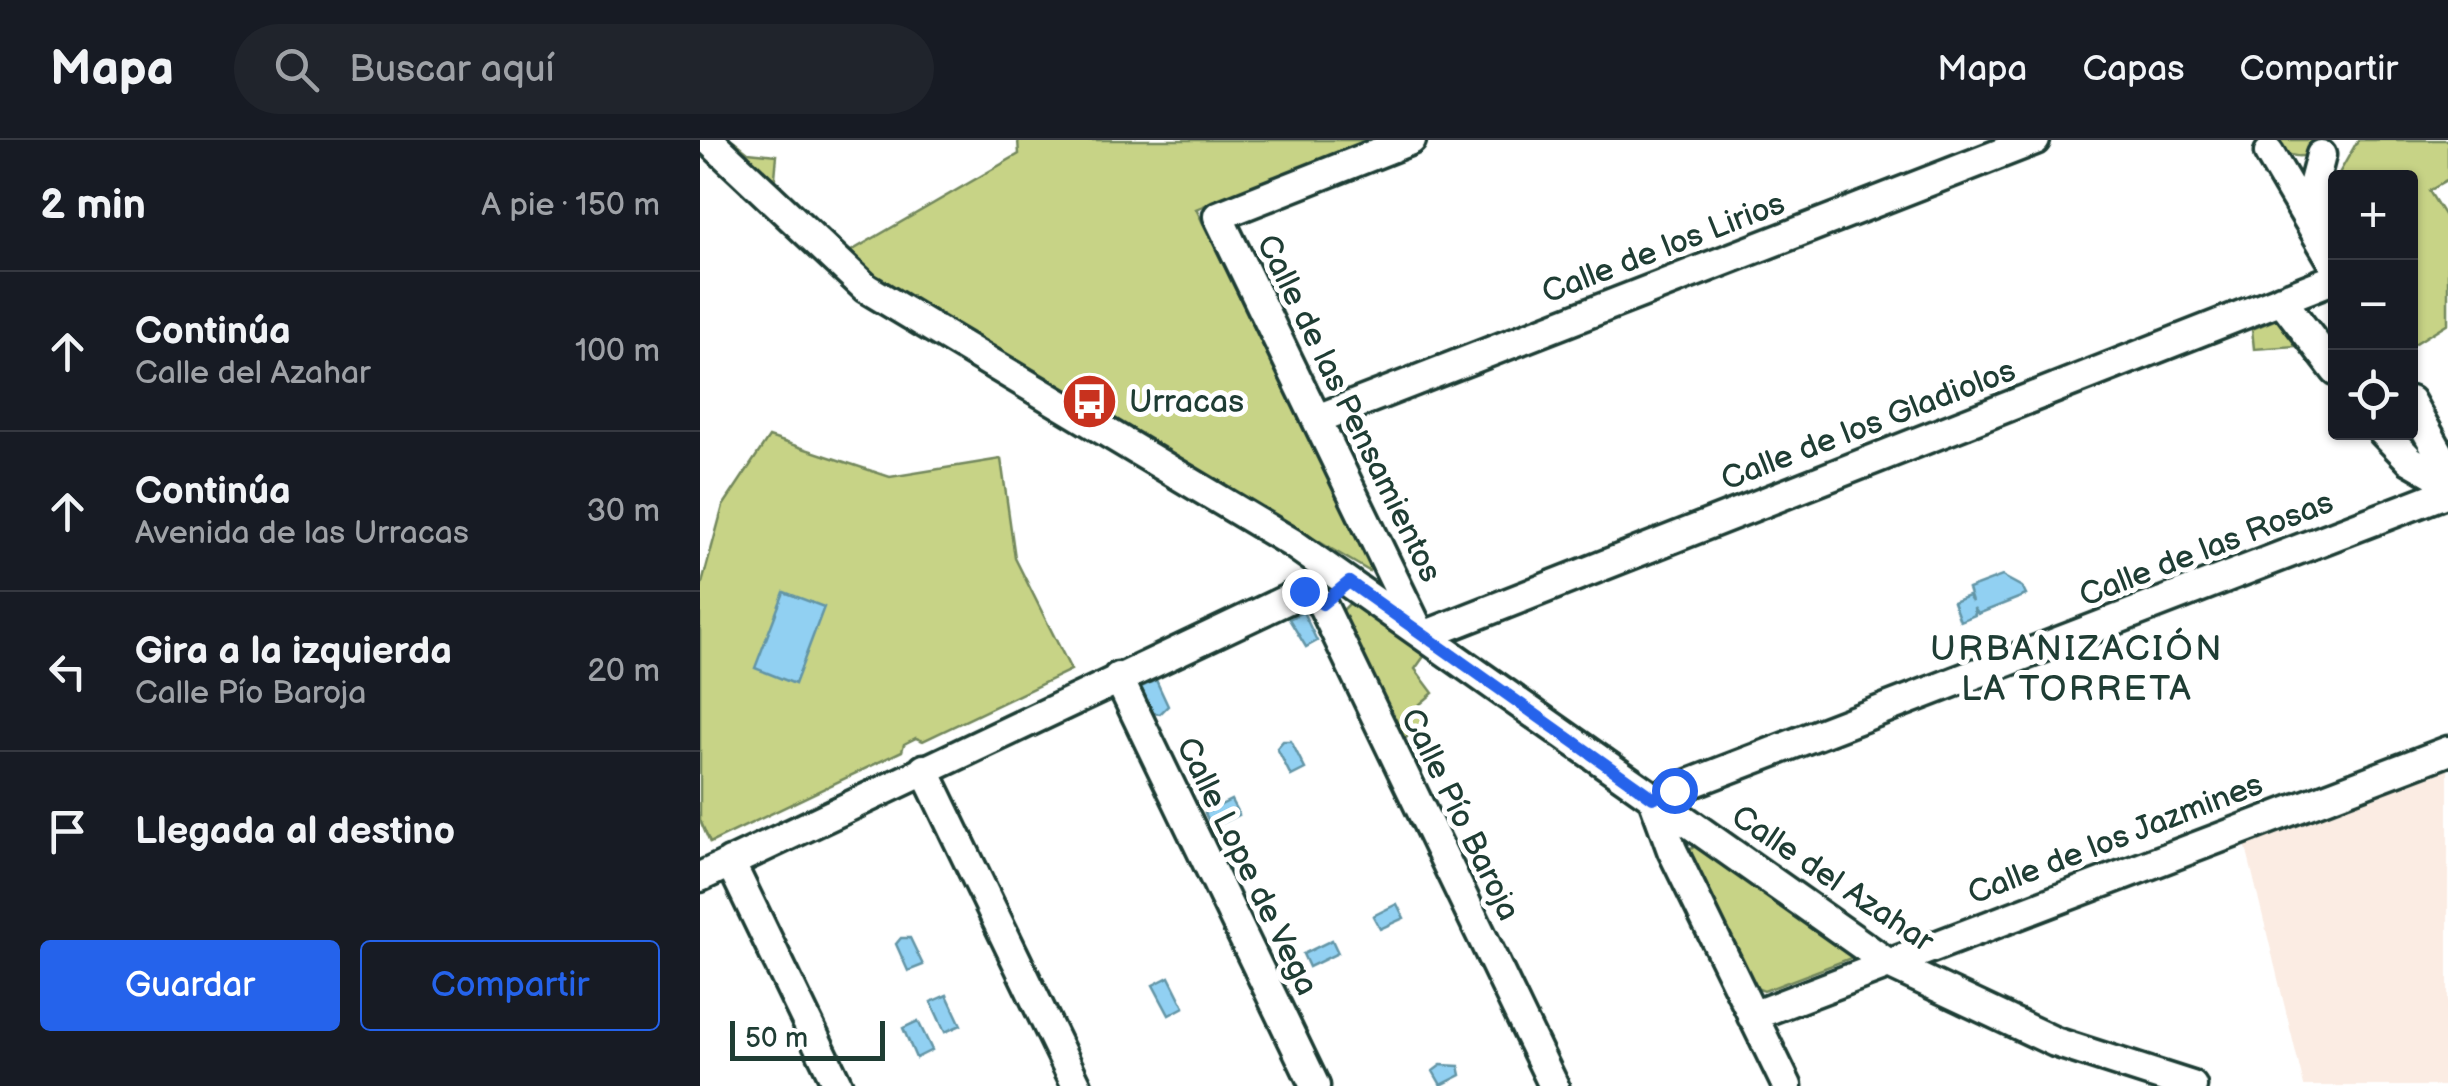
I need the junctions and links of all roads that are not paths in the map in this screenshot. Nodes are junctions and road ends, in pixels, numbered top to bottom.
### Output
1 (709, 140) edge
2 (1411, 140) edge
3 (2035, 140) edge
4 (2263, 144) edge
5 (2326, 148) edge
6 (2328, 250) edge
7 (2328, 255) edge
8 (2328, 281) edge
9 (2281, 299) junction
10 (2328, 361) edge
11 (2418, 415) edge
12 (1316, 420) junction
13 (2391, 440) edge
14 (2448, 469) edge
15 (2448, 482) edge
16 (2448, 492) edge
17 (1349, 582) junction
18 (1322, 604) junction
19 (1422, 633) junction
20 (1118, 676) junction
21 (2448, 751) edge
22 (924, 769) junction
23 (1653, 798) junction
24 (730, 862) junction
25 (700, 877) edge
26 (1890, 964) junction
27 (1752, 1016) junction
28 (838, 1086) edge
29 (1077, 1086) edge
30 (1315, 1086) edge
31 (1554, 1086) edge
32 (1786, 1086) edge
33 (2192, 1086) edge

1 - 17 street, Calle del Azahar
2 - 12 street, Calle de las Pensamientos
3 - 12 street, Calle de los Lirios
4 - 5 street
4 - 7 street
5 - 6 street
8 - 9 street, Calle de los Gladiolos
9 - 10 street
9 - 19 street, Calle de los Gladiolos
11 - 14 street
12 - 19 street, Calle de las Pensamientos
13 - 15 street
16 - 23 street, Calle de las Rosas
17 - 18 street
17 - 19 street, Calle del Azahar
18 - 20 street
18 - 31 street, Calle Pío Baroja
19 - 23 street, Calle del Azahar
20 - 22 street
20 - 30 street, Calle Lope de Vega
21 - 26 street, Calle de los Jazmines
22 - 24 street
22 - 29 street
23 - 26 street, Calle del Azahar
23 - 27 street
24 - 25 street
24 - 28 street
26 - 27 street, Calle de los Jazmines
26 - 33 street, Calle del Azahar
27 - 32 street

